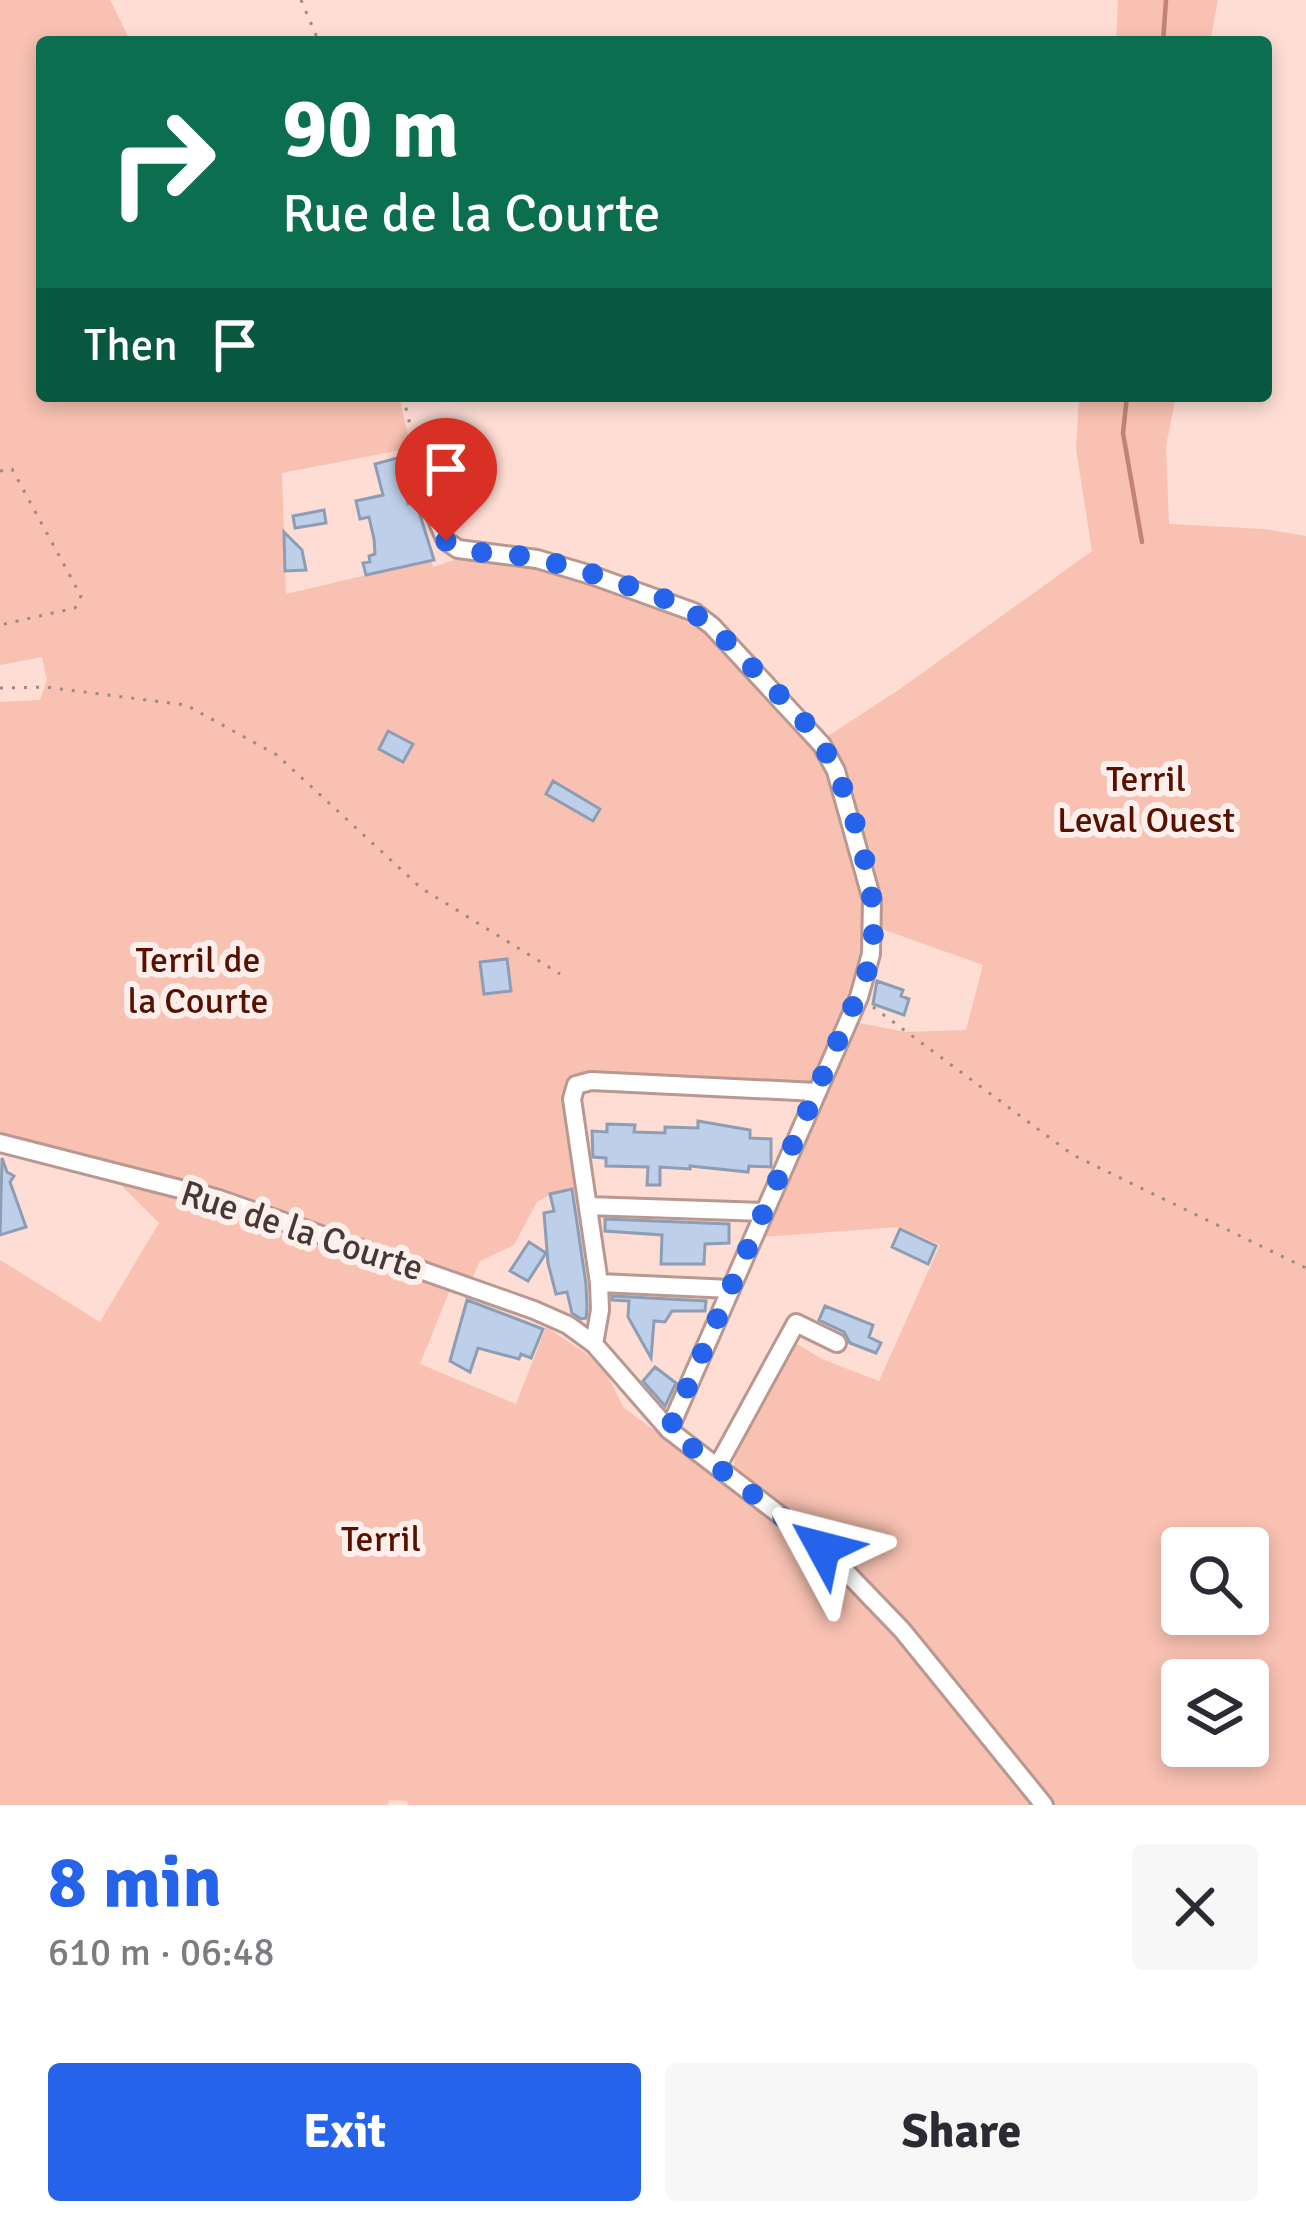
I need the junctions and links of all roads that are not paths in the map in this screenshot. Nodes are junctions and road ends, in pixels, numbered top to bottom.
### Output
1 (414, 447) road end
2 (817, 1092) junction
3 (0, 1144) edge
4 (587, 1205) junction
5 (764, 1212) junction
6 (598, 1283) junction
7 (731, 1289) junction
8 (837, 1343) dead end
9 (595, 1344) junction
10 (669, 1430) junction
11 (717, 1467) junction
12 (1044, 1805) edge

1 - 2 street
2 - 4 street
2 - 5 street
3 - 9 street, Rue de la Courte
4 - 5 street
4 - 6 street
5 - 7 street
6 - 7 street
6 - 9 street
7 - 10 street
8 - 11 street
9 - 10 street, Rue de la Courte
10 - 11 street, Rue de la Courte
11 - 12 street, Rue de la Courte

